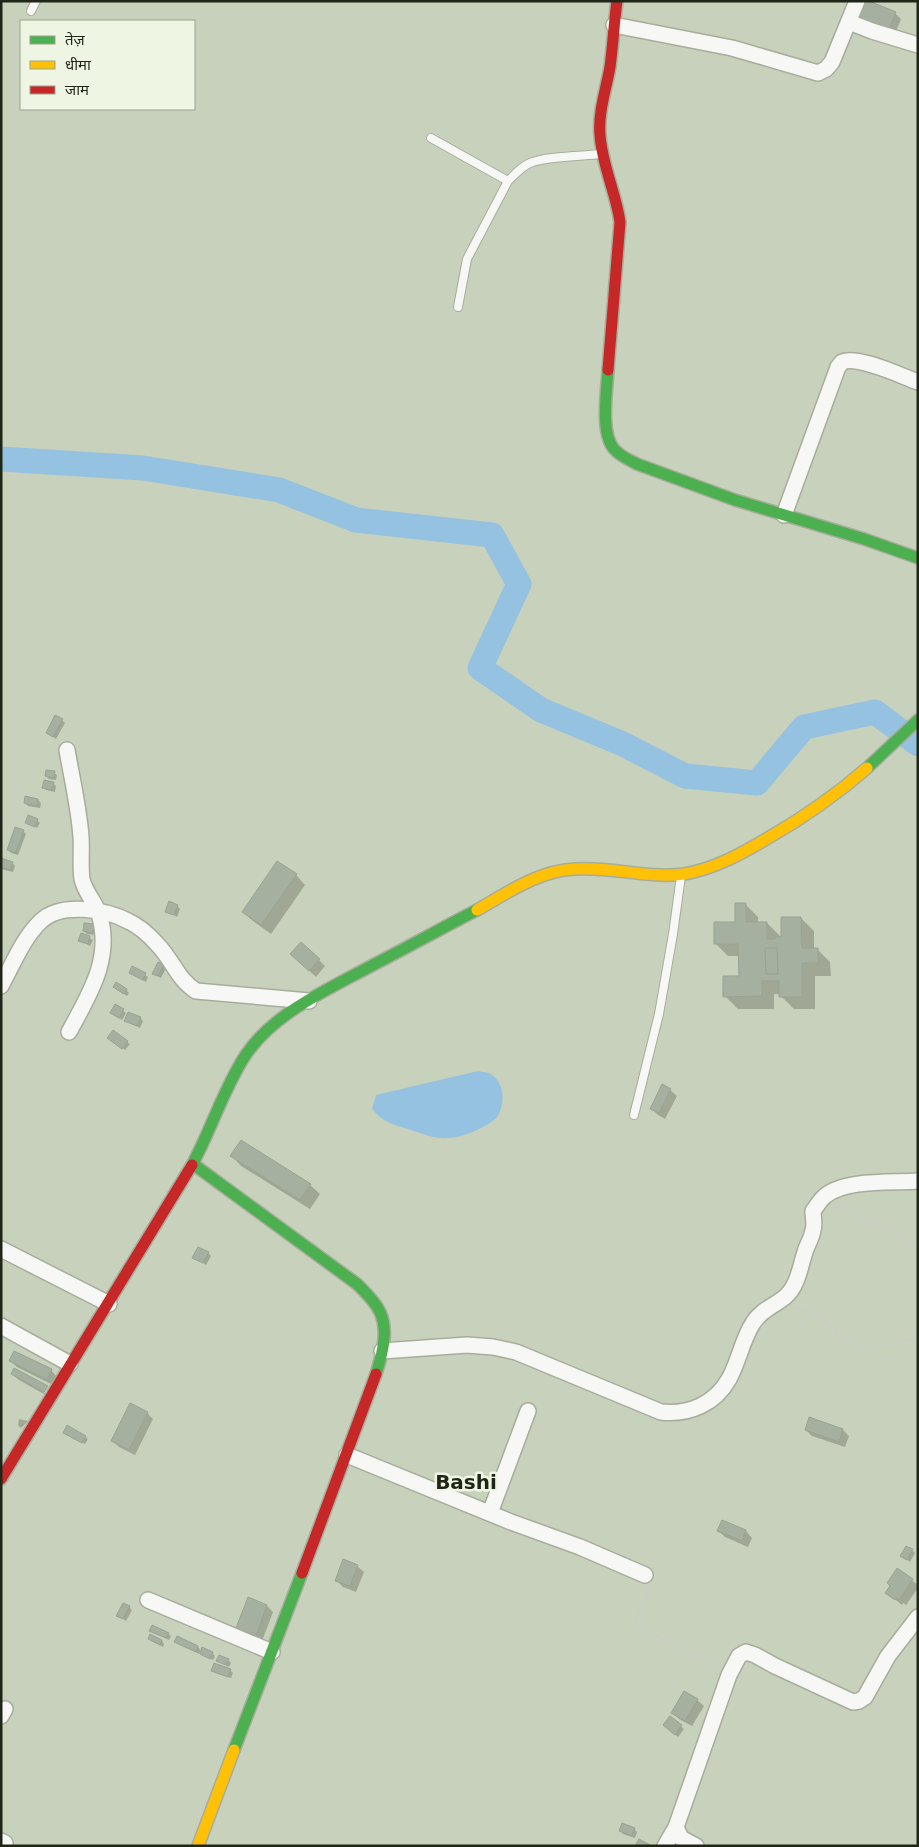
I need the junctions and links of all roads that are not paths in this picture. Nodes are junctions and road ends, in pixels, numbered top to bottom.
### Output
1 (36, 1) edge
2 (617, 1) edge
3 (857, 1) edge
4 (31, 11) dead end
5 (849, 22) junction
6 (614, 25) junction
7 (918, 45) edge
8 (431, 138) dead end
9 (603, 154) junction
10 (508, 181) junction
11 (458, 307) dead end
12 (918, 382) edge
13 (784, 515) junction
14 (918, 558) edge
15 (918, 720) edge
16 (67, 750) dead end
17 (681, 874) junction
18 (98, 912) junction
19 (1, 986) edge
20 (309, 1001) junction
21 (69, 1032) dead end
22 (634, 1116) dead end
23 (193, 1164) junction
24 (918, 1181) edge
25 (1, 1249) edge
26 (109, 1304) junction
27 (1, 1326) edge
28 (382, 1351) junction
29 (70, 1364) junction
30 (528, 1411) dead end
31 (347, 1456) junction
32 (1, 1478) edge
33 (490, 1513) junction
34 (644, 1575) road end
35 (148, 1600) dead end
36 (918, 1617) edge
37 (272, 1652) junction
38 (676, 1827) junction
39 (198, 1846) edge
40 (664, 1846) edge
41 (696, 1846) edge

1 - 4 lane
2 - 6 street
3 - 5 street
5 - 6 street
5 - 7 street
6 - 9 street
8 - 10 lane
9 - 10 lane
9 - 13 street
10 - 11 lane
12 - 13 street
13 - 14 street
15 - 17 street
16 - 18 street
17 - 20 street
17 - 22 lane
18 - 19 street
18 - 20 street
18 - 21 street
20 - 23 street
23 - 26 street
23 - 28 street
24 - 28 street
25 - 26 street
26 - 29 street
27 - 29 street
28 - 31 street
29 - 32 street
30 - 33 street
31 - 33 street
31 - 37 street
33 - 34 street
35 - 37 street
36 - 38 street
37 - 39 street
38 - 40 street
38 - 41 street

